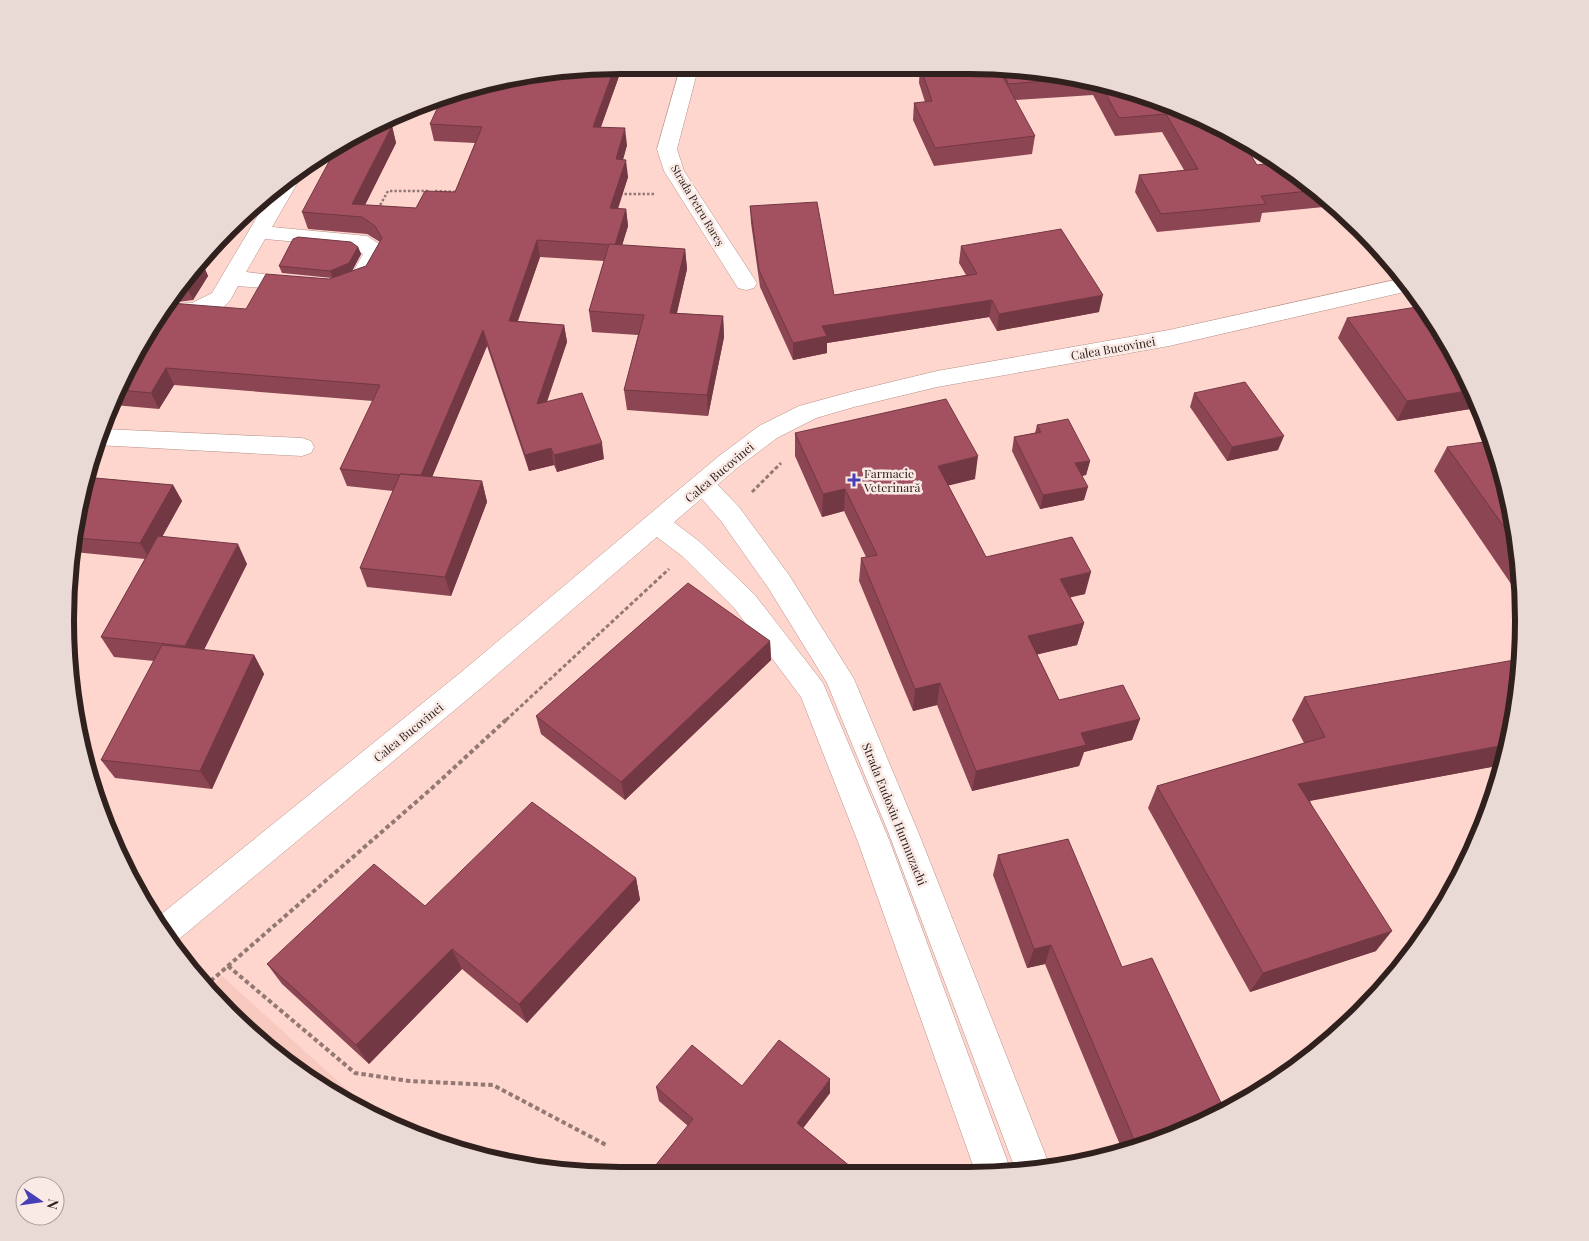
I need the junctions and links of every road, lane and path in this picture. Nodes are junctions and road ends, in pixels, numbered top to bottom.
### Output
1 (688, 74) edge
2 (282, 191) edge
3 (466, 192) edge
4 (612, 194) edge
5 (689, 195) junction
6 (258, 232) junction
7 (359, 241) junction
8 (231, 278) junction
9 (746, 283) dead end
10 (1400, 286) edge
11 (170, 311) edge
12 (106, 437) edge
13 (302, 447) dead end
14 (785, 459) dead end
15 (703, 485) junction
16 (730, 514) junction
17 (658, 524) junction
18 (690, 549) junction
19 (169, 928) edge
20 (228, 966) junction
21 (210, 982) edge
22 (608, 1146) dead end
23 (1031, 1164) edge
24 (991, 1166) edge

1 - 5 street, Strada Petru Rareș
2 - 6 street
3 - 7 path
4 - 5 path
5 - 9 street, Strada Petru Rareș
6 - 7 street
6 - 8 street
7 - 8 street
8 - 11 street
10 - 15 street, Calea Bucovinei
12 - 13 street
14 - 16 path
15 - 16 street, Strada Eudoxiu Hurmuzachi
15 - 17 street, Calea Bucovinei
16 - 23 street, Strada Eudoxiu Hurmuzachi
17 - 18 street
17 - 19 street, Calea Bucovinei
18 - 20 path
18 - 24 street
20 - 21 path
20 - 22 path

